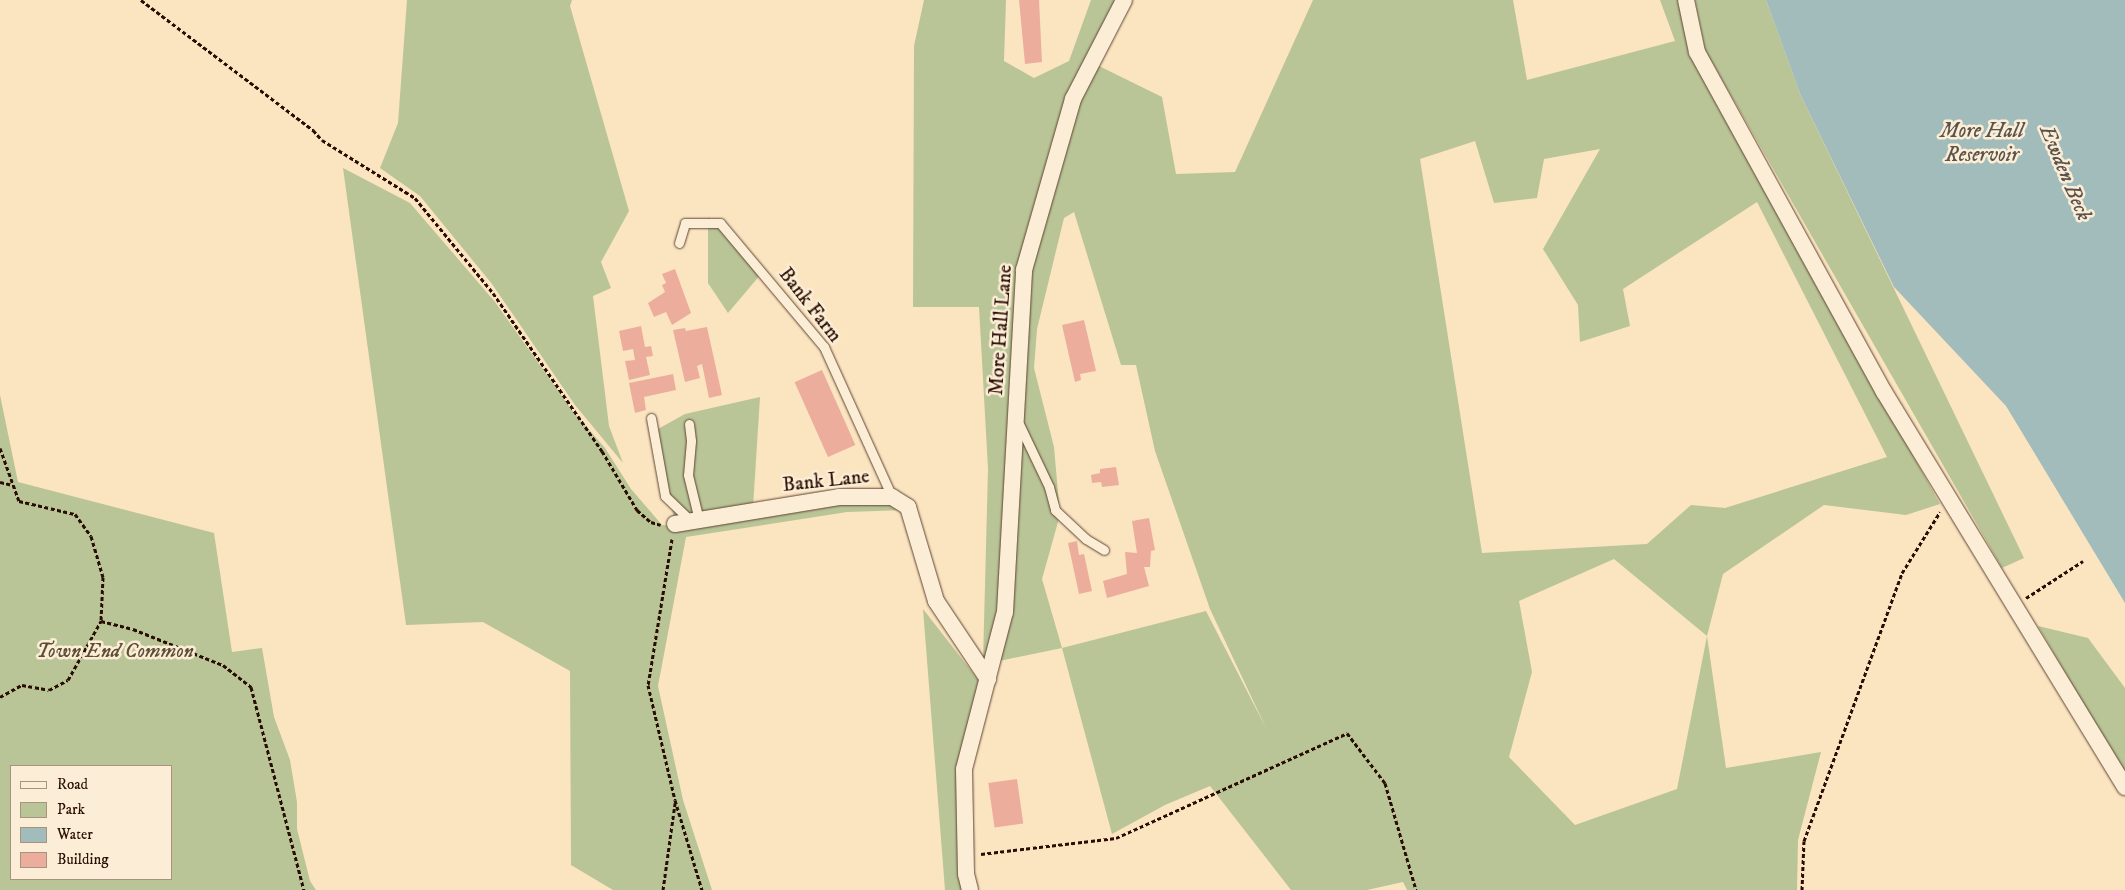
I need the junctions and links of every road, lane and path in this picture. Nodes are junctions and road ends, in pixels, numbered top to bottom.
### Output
1 (141, 0) edge
2 (1124, 0) edge
3 (1686, 0) edge
4 (679, 243) dead end
5 (651, 418) dead end
6 (1016, 418) junction
7 (689, 424) dead end
8 (0, 448) edge
9 (0, 482) edge
10 (13, 484) junction
11 (892, 497) junction
12 (1951, 503) junction
13 (695, 521) junction
14 (675, 524) junction
15 (1104, 550) dead end
16 (2083, 561) dead end
17 (2015, 605) junction
18 (102, 621) junction
19 (988, 679) junction
20 (0, 697) edge
21 (2125, 787) edge
22 (675, 800) junction
23 (965, 855) junction
24 (304, 890) edge
25 (664, 890) edge
26 (702, 890) edge
27 (970, 890) edge
28 (1416, 890) edge
29 (1802, 890) edge

1 - 14 path
2 - 6 street, More Hall Lane
3 - 12 street
4 - 11 lane, Bank Farm
5 - 13 lane
6 - 15 lane
6 - 19 street, More Hall Lane
7 - 13 lane
8 - 10 path
9 - 10 path
10 - 18 path
11 - 13 street, Bank Lane
11 - 19 street, Bank Lane
12 - 17 street
12 - 29 path
13 - 14 street, Bank Lane
14 - 22 path
16 - 17 path
17 - 21 street
18 - 20 path
18 - 24 path
19 - 23 street, More Hall Lane
22 - 25 path
22 - 26 path
23 - 27 street, More Hall Lane
23 - 28 path

